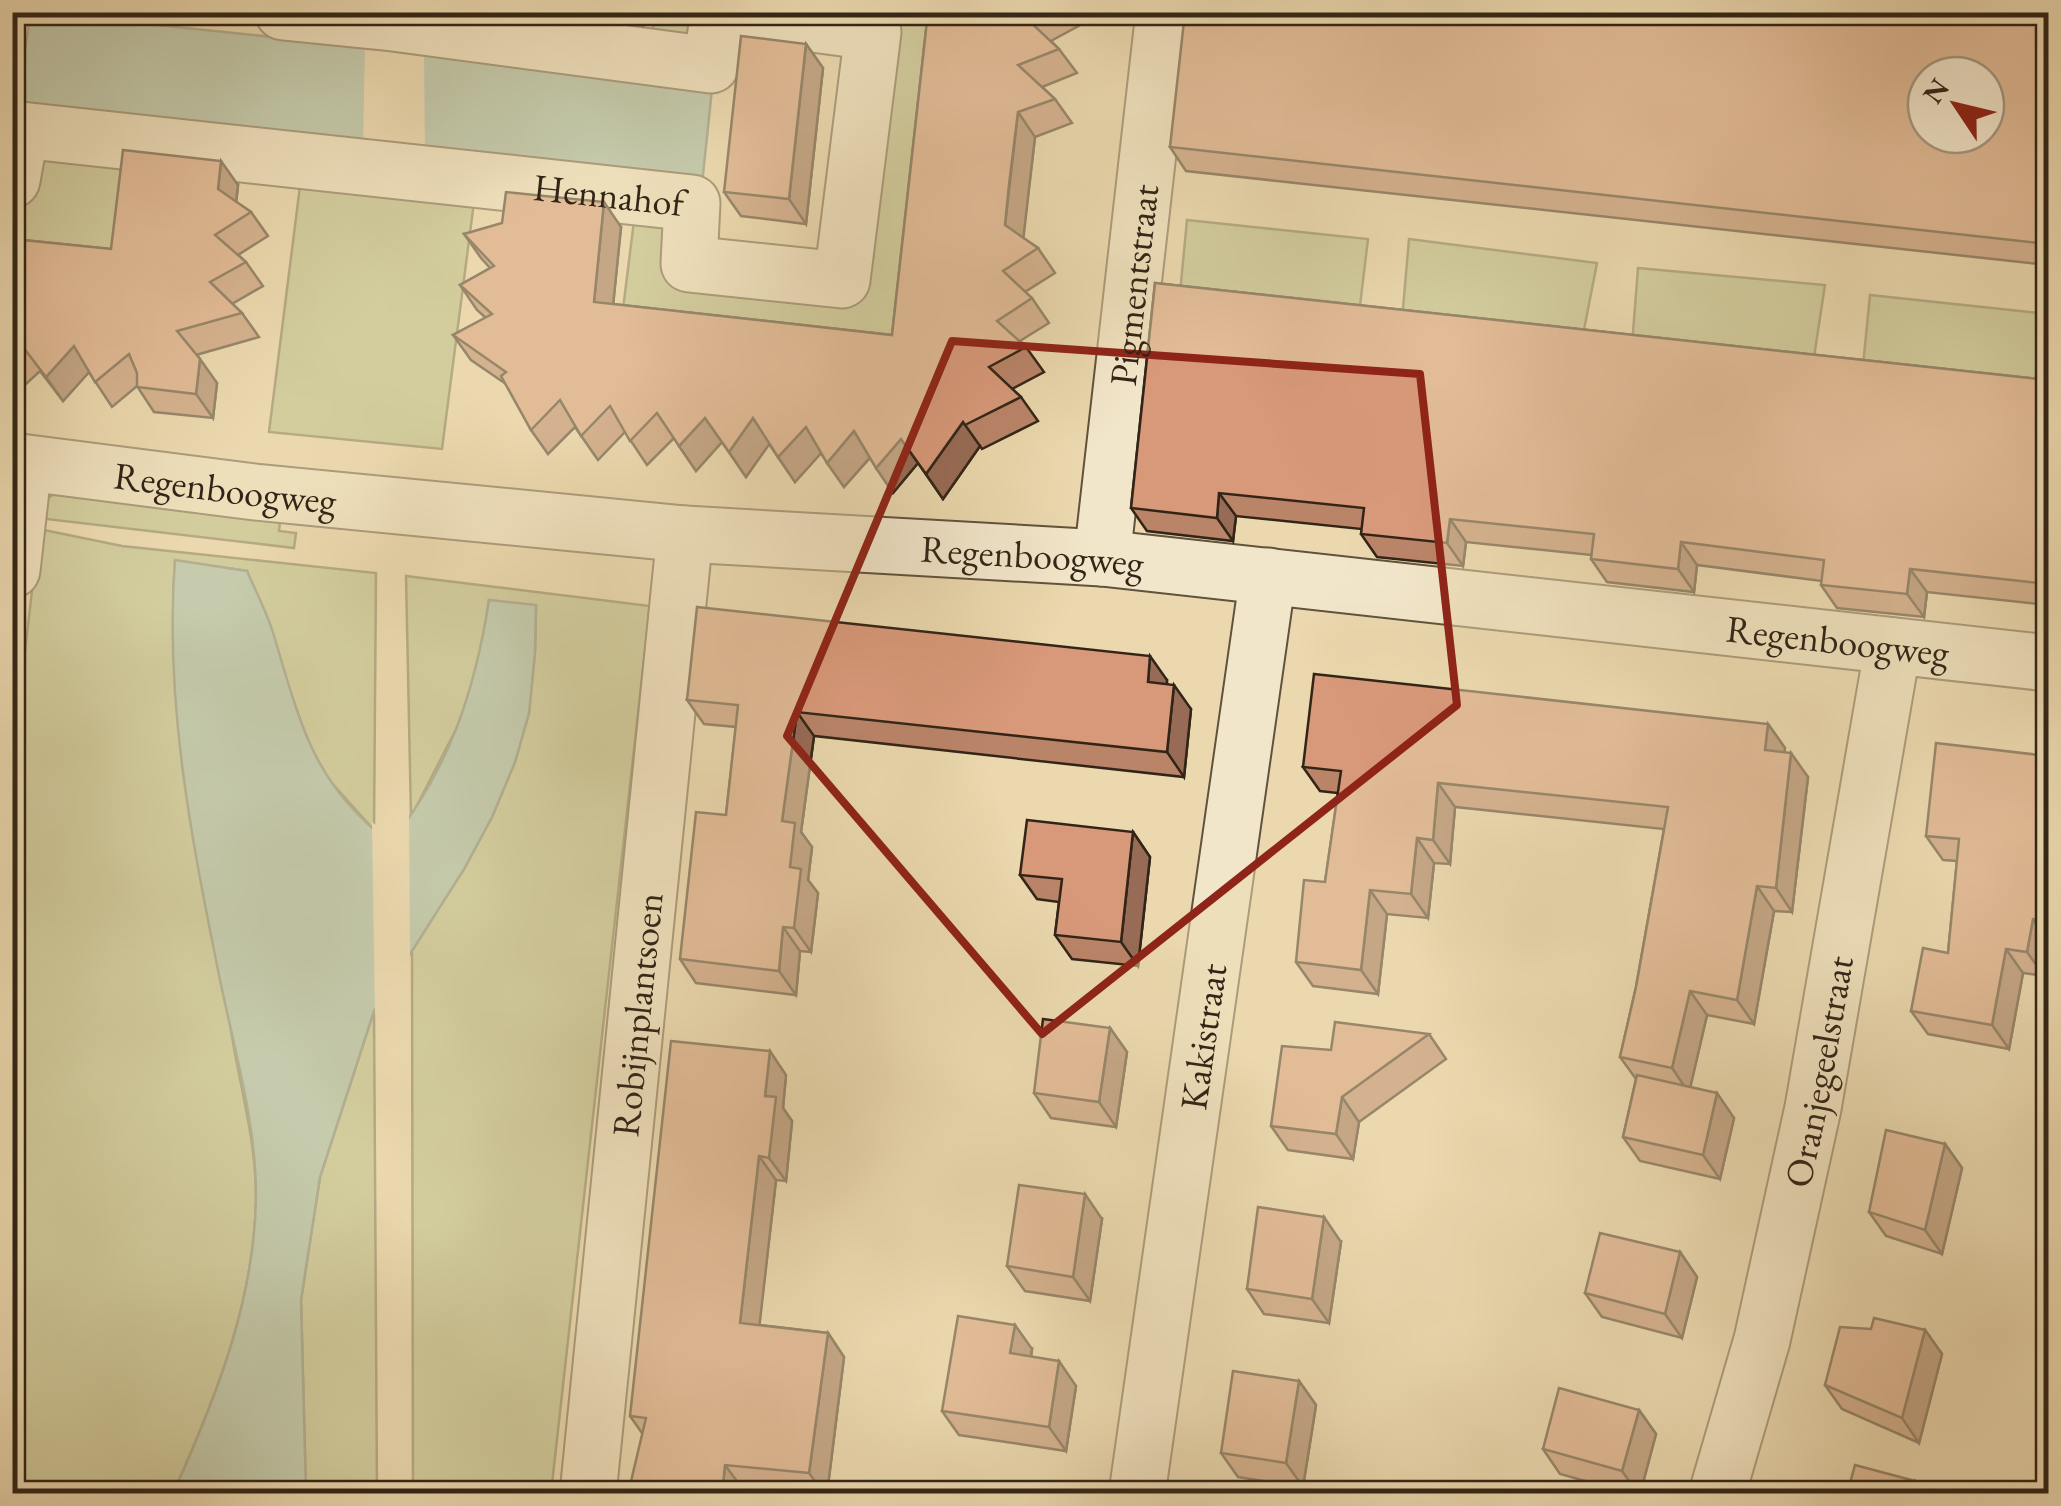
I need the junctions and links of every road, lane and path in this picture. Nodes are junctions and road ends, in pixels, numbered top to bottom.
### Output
1 (284, 12) edge
2 (720, 12) edge
3 (1164, 12) edge
4 (12, 180) edge
5 (18, 462) edge
6 (686, 534) junction
7 (1102, 558) junction
8 (12, 570) edge
9 (1268, 576) junction
10 (1893, 646) junction
11 (2048, 663) edge
12 (588, 1494) edge
13 (1136, 1494) edge
14 (1717, 1494) edge

1 - 2 street, Hennahof
2 - 4 street, Hennahof
3 - 7 street, Pigmentstraat
5 - 6 street, Regenboogweg
5 - 8 street
6 - 7 street, Regenboogweg
6 - 12 street, Robijnplantsoen
7 - 9 street, Regenboogweg
9 - 10 street, Regenboogweg
9 - 13 street, Kakistraat
10 - 11 street, Regenboogweg
10 - 14 street, Oranjegeelstraat

